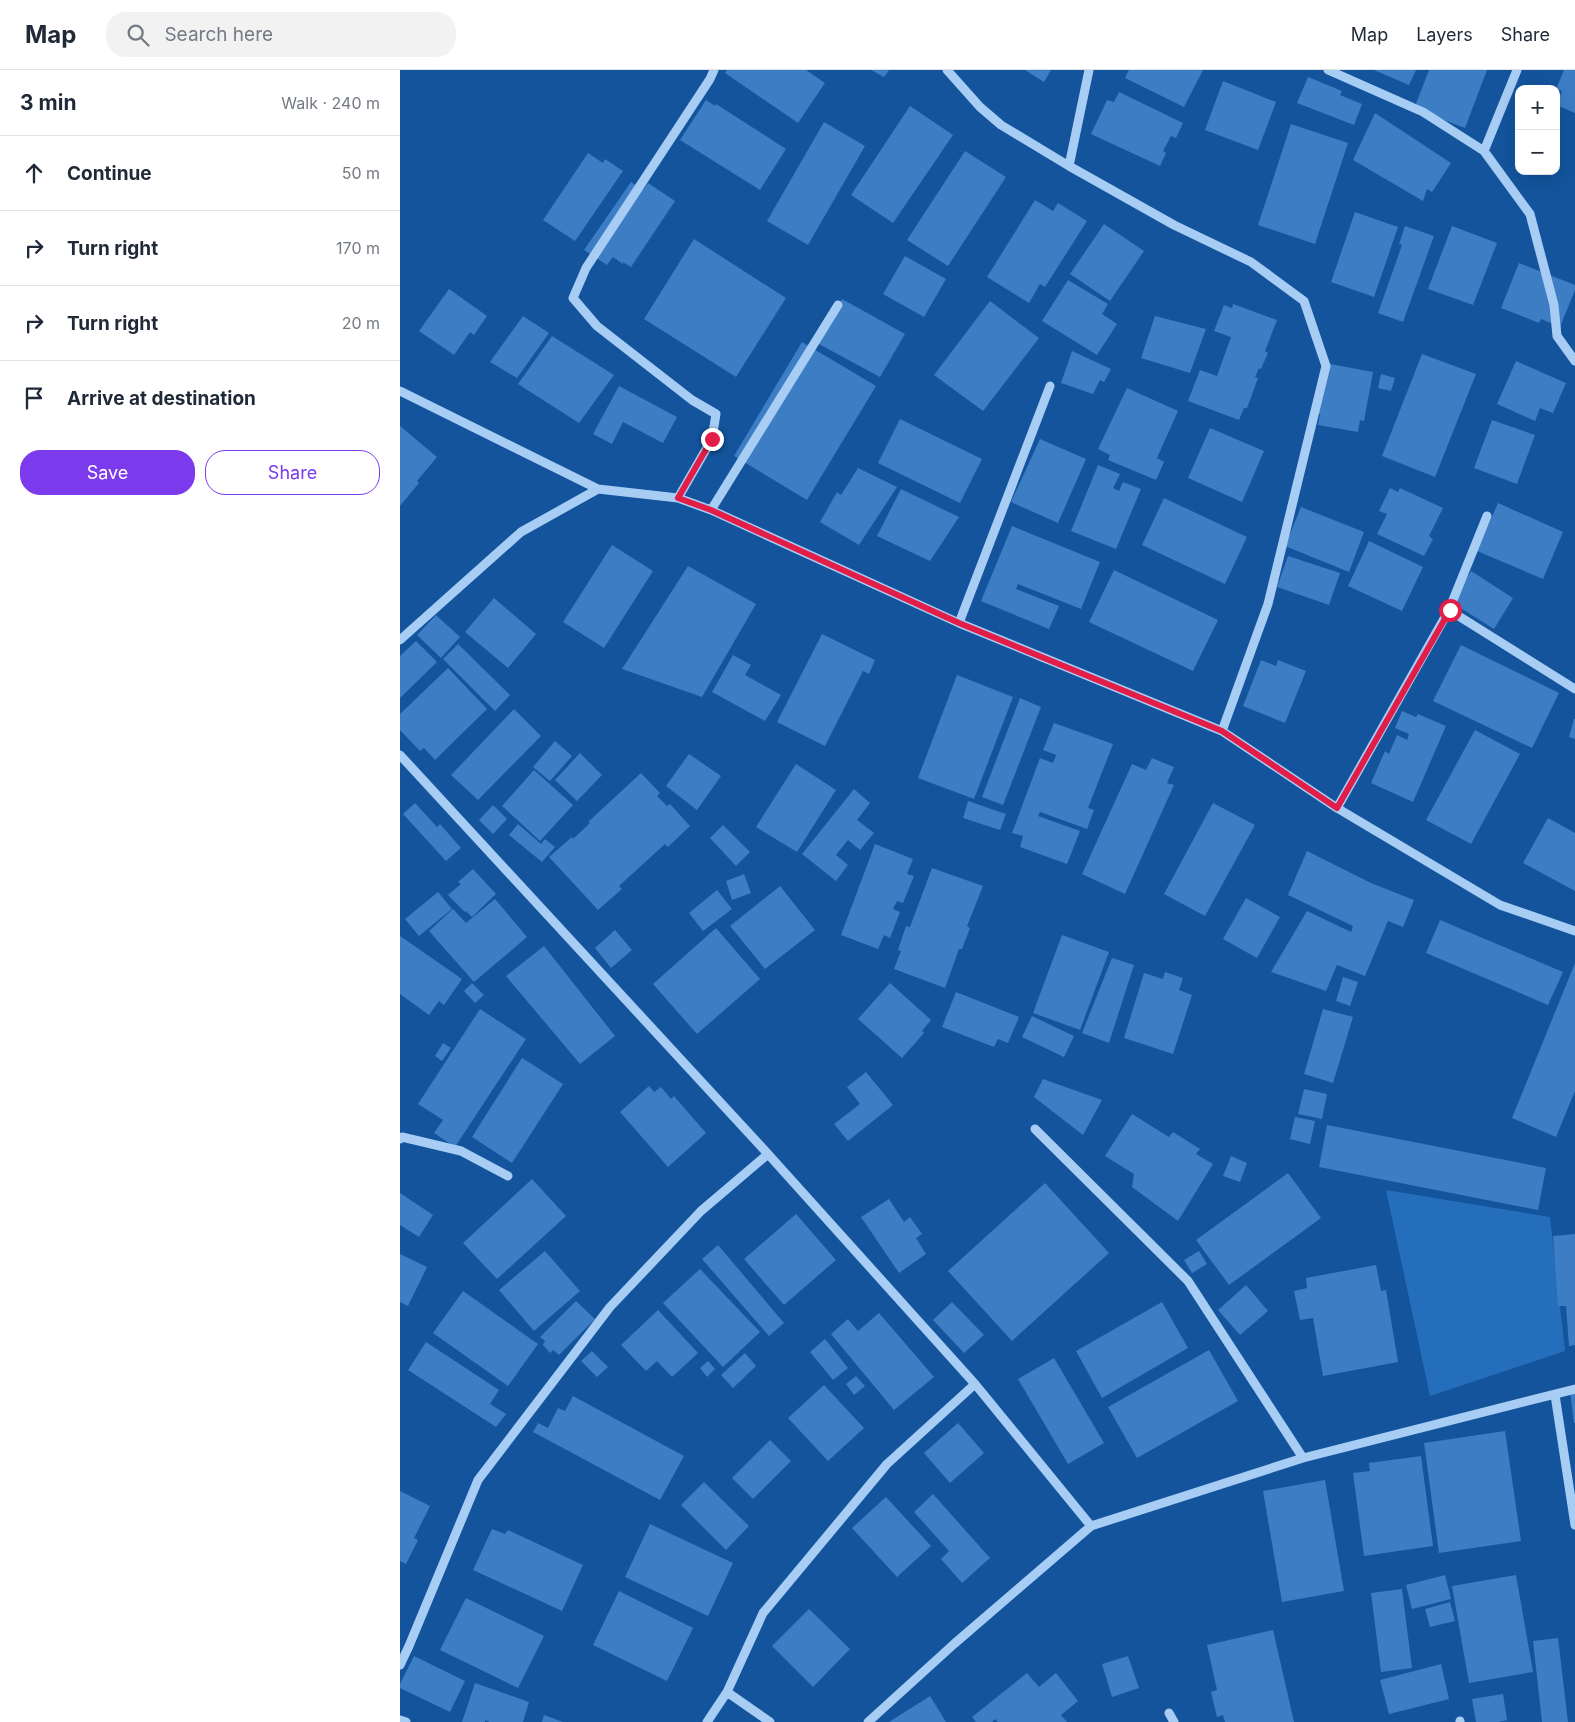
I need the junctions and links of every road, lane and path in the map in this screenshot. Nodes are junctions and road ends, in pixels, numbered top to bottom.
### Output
1 (714, 70) edge
2 (947, 70) edge
3 (1089, 70) edge
4 (1328, 70) edge
5 (1517, 70) edge
6 (1340, 72) edge
7 (1484, 151) junction
8 (1069, 166) junction
9 (838, 305) dead end
10 (1575, 361) edge
11 (1050, 386) dead end
12 (400, 391) edge
13 (598, 489) junction
14 (678, 498) junction
15 (711, 510) junction
16 (1487, 516) dead end
17 (1450, 610) junction
18 (959, 623) junction
19 (400, 640) edge
20 (1575, 689) edge
21 (1222, 731) junction
22 (400, 755) edge
23 (1337, 808) junction
24 (1575, 930) edge
25 (1035, 1129) dead end
26 (400, 1139) edge
27 (768, 1154) junction
28 (508, 1176) dead end
29 (975, 1384) junction
30 (1575, 1389) edge
31 (1555, 1395) junction
32 (1303, 1458) junction
33 (1575, 1524) edge
34 (1092, 1526) junction
35 (400, 1665) edge
36 (727, 1692) junction
37 (1170, 1713) dead end
38 (400, 1720) edge
39 (406, 1722) edge
40 (707, 1722) edge
41 (770, 1722) edge
42 (868, 1722) edge
43 (1174, 1722) edge

1 - 14 street
2 - 8 street
3 - 8 street
4 - 6 street
5 - 7 street
6 - 7 street
7 - 10 street
8 - 21 street
9 - 15 street
11 - 18 street
12 - 13 street
13 - 14 street
13 - 19 street
14 - 15 street
15 - 18 street
16 - 17 street
17 - 20 street
17 - 23 street
18 - 21 street
21 - 23 street
22 - 27 street
23 - 24 street
25 - 32 street
26 - 28 street
27 - 29 street
27 - 35 street
29 - 34 street
29 - 36 street
30 - 31 street
31 - 32 street
31 - 33 street
32 - 34 street
34 - 42 street
36 - 40 street
36 - 41 street
37 - 43 street
38 - 39 street

